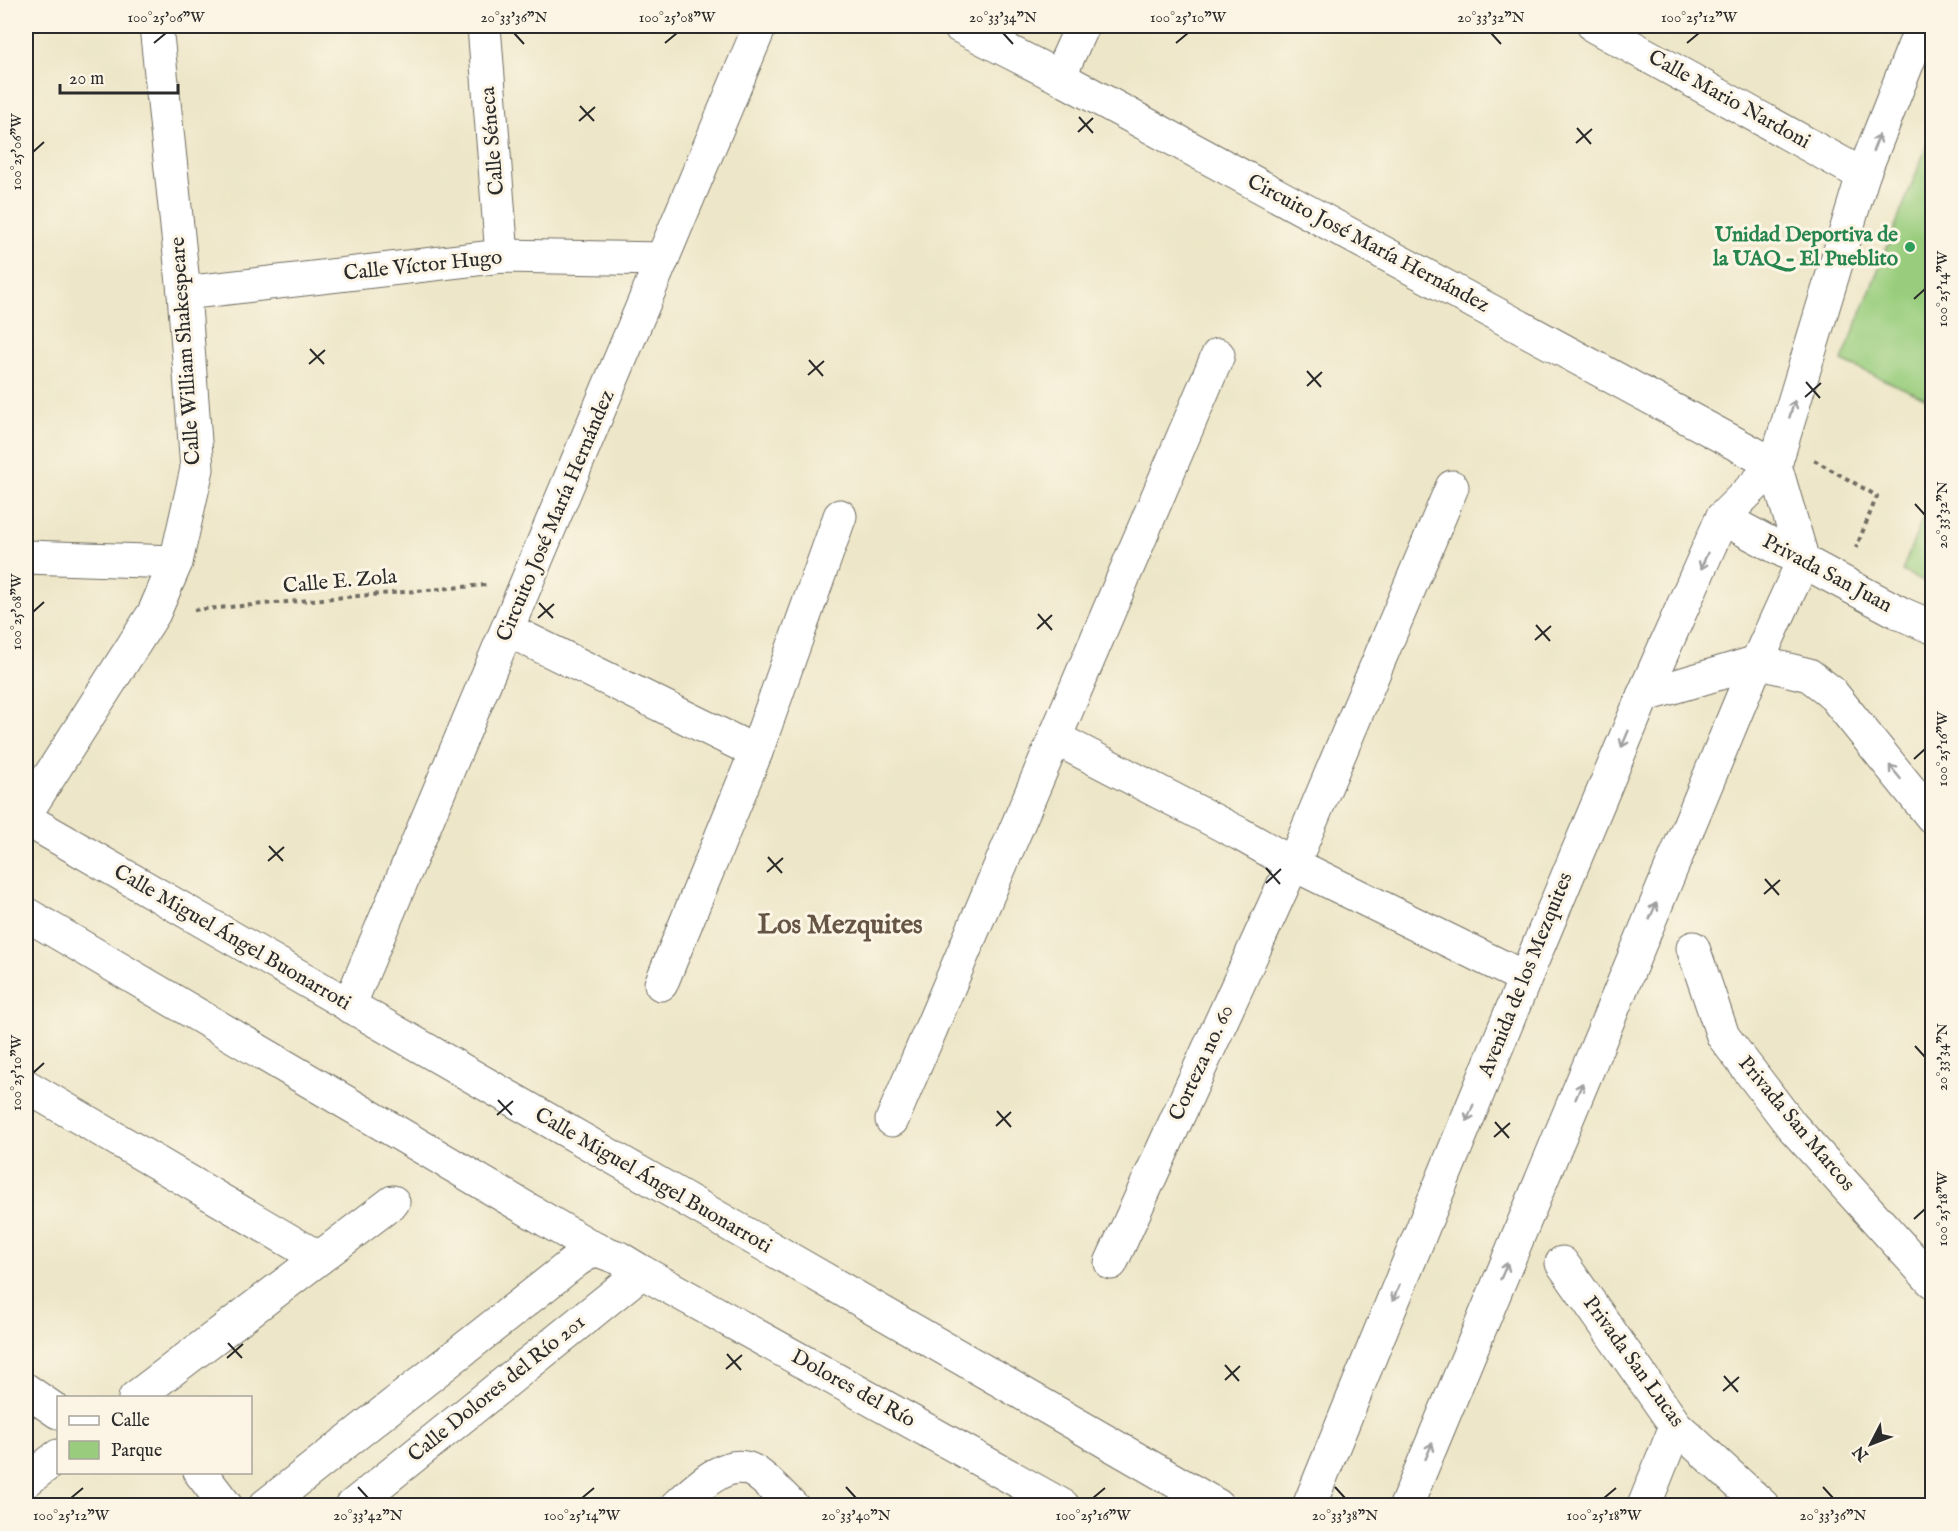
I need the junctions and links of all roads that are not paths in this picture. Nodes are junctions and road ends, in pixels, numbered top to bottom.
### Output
1 (156, 26) edge
2 (484, 26) edge
3 (760, 26) edge
4 (959, 26) edge
5 (1082, 26) edge
6 (1594, 26) edge
7 (1922, 26) edge
8 (1059, 77) junction
9 (1863, 175) junction
10 (502, 256) junction
11 (663, 259) junction
12 (184, 293) junction
13 (1218, 355) dead end
14 (1775, 465) junction
15 (1452, 487) dead end
16 (840, 516) dead end
17 (1722, 518) junction
18 (26, 557) edge
19 (1803, 561) junction
20 (176, 562) junction
21 (1932, 627) edge
22 (508, 630) junction
23 (1757, 662) junction
24 (1643, 696) junction
25 (1055, 738) junction
26 (756, 752) junction
27 (26, 813) edge
28 (1932, 817) edge
29 (26, 819) edge
30 (1293, 864) junction
31 (26, 914) edge
32 (1693, 948) dead end
33 (1525, 978) junction
34 (661, 984) dead end
35 (349, 1006) junction
36 (26, 1086) edge
37 (892, 1120) dead end
38 (393, 1202) dead end
39 (594, 1249) junction
40 (319, 1258) junction
41 (1111, 1263) dead end
42 (1562, 1263) dead end
43 (642, 1272) junction
44 (1932, 1281) edge
45 (26, 1390) edge
46 (139, 1396) edge
47 (57, 1411) edge
48 (1676, 1426) junction
49 (57, 1457) edge
50 (201, 1474) edge
51 (26, 1481) edge
52 (226, 1506) edge
53 (265, 1506) edge
54 (352, 1506) edge
55 (677, 1506) edge
56 (792, 1506) edge
57 (1063, 1506) edge
58 (1218, 1506) edge
59 (1309, 1506) edge
60 (1406, 1506) edge
61 (1644, 1506) edge
62 (1763, 1506) edge

1 - 12 street, Calle William Shakespeare
2 - 10 street, Calle Séneca
3 - 11 street, Circuito José María Hernández
4 - 8 street, Circuito José María Hernández
5 - 8 street
6 - 9 street, Calle Mario Nardoni
9 -> 7 street, Avenida de los Mezquites
8 - 14 street, Circuito José María Hernández
14 -> 9 street, Avenida de los Mezquites
10 - 11 street, Calle Víctor Hugo
10 - 12 street, Calle Víctor Hugo
11 - 22 street, Circuito José María Hernández
12 - 20 street, Calle William Shakespeare
13 - 25 street
14 - 17 street, Avenida de los Mezquites
14 - 19 street
15 - 30 street, Corteza no. 60
16 - 26 street
17 - 19 street, Privada San Juan
17 -> 24 street, Avenida de los Mezquites
18 - 20 street
19 - 21 street, Privada San Juan
19 - 23 street
20 - 27 street, Calle William Shakespeare
22 - 26 street
22 - 35 street, Circuito José María Hernández
23 - 24 street
28 -> 23 street
60 -> 23 street
24 -> 33 street, Avenida de los Mezquites
25 - 30 street
25 - 37 street
26 - 34 street
29 - 35 street, Calle Miguel Ángel Buonarroti
30 - 33 street
30 - 41 street, Corteza no. 60
31 - 39 street, Dolores del Río
32 - 44 street, Privada San Marcos
33 -> 59 street, Avenida de los Mezquites
35 - 58 street, Calle Miguel Ángel Buonarroti
36 - 40 street
38 - 40 street
39 - 43 street, Dolores del Río
39 - 53 street
40 - 46 street
42 - 48 street, Privada San Lucas
43 - 54 street, Calle Dolores del Río 201
43 - 57 street, Dolores del Río
45 - 47 street
48 - 61 street
48 - 62 street, Privada San Lucas
49 - 51 street
50 - 52 street
55 - 56 street

